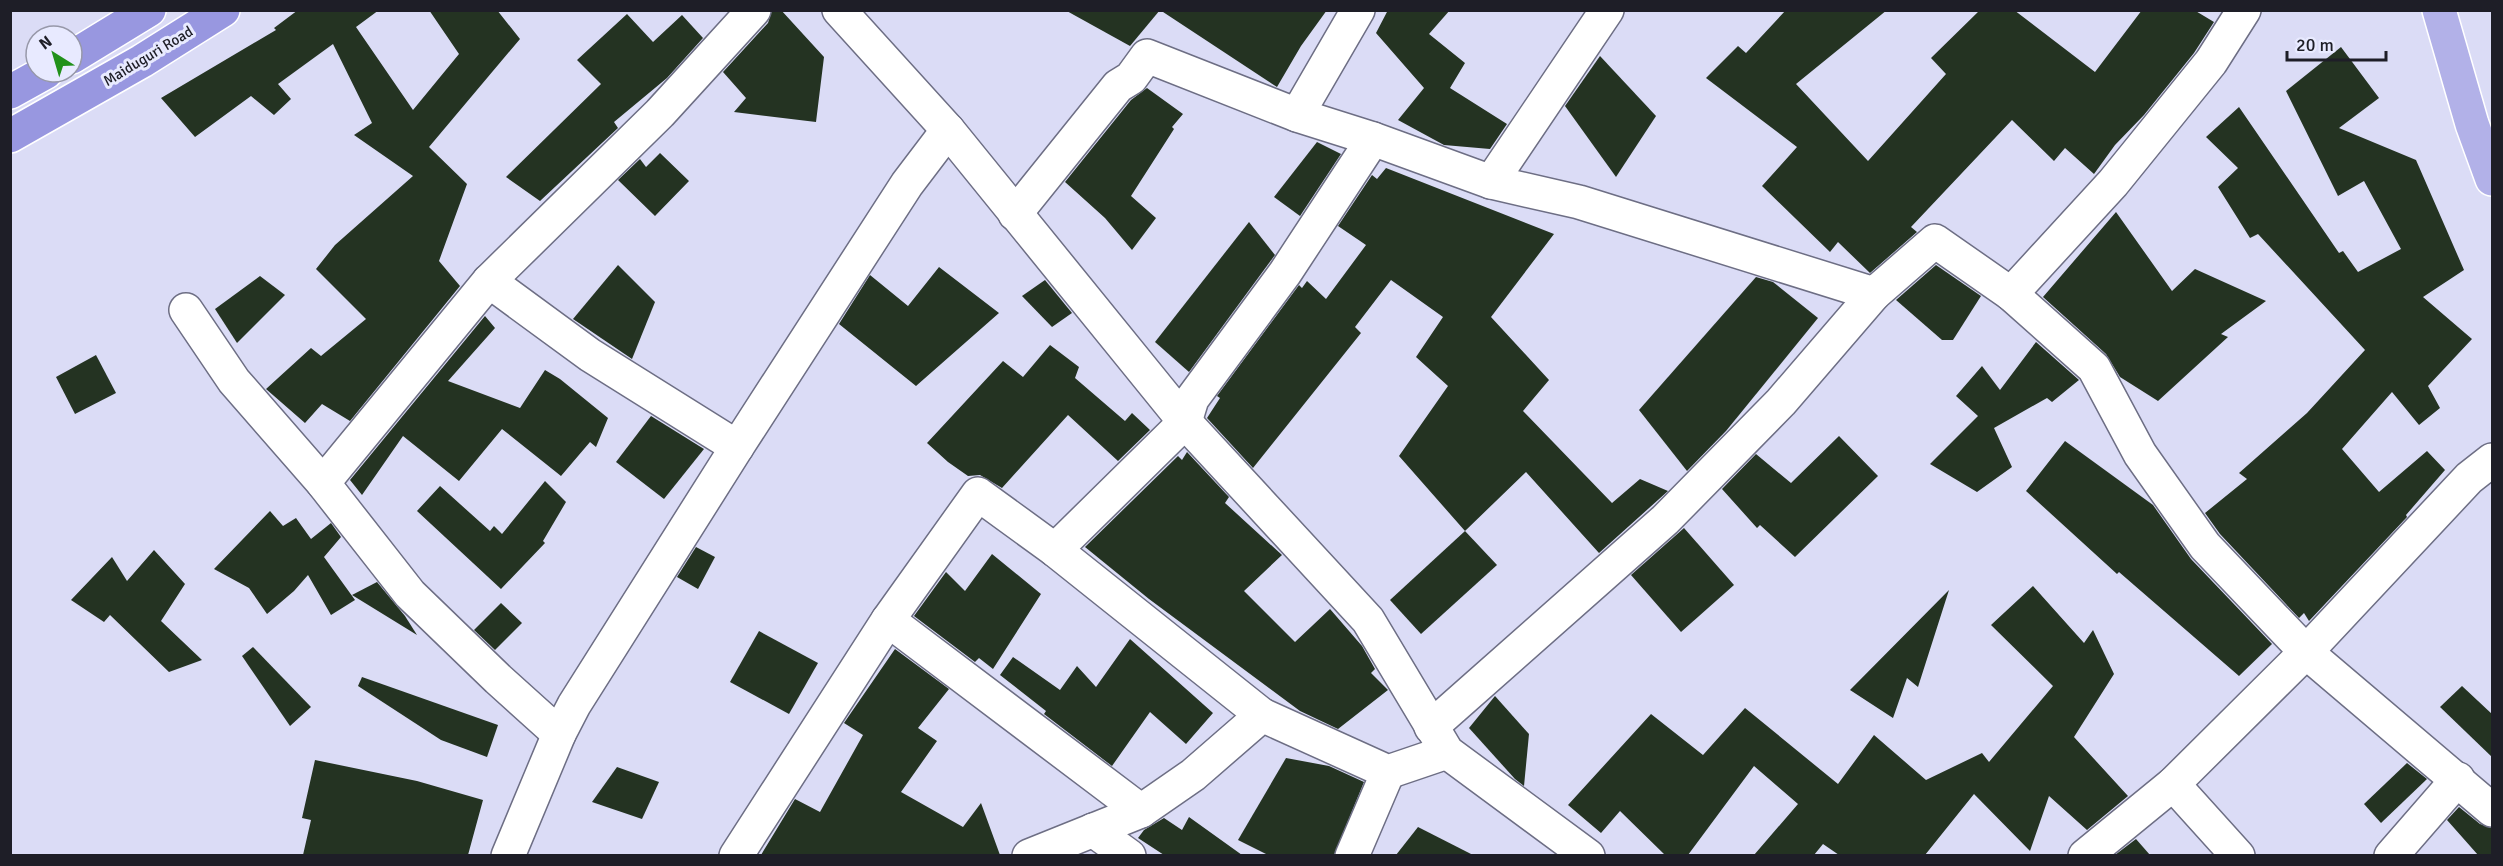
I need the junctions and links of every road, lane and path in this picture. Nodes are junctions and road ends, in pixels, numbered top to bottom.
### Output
1 (148, 10) edge
2 (223, 10) edge
3 (753, 10) edge
4 (839, 10) edge
5 (1358, 10) edge
6 (1607, 10) edge
7 (2244, 10) edge
8 (2439, 10) edge
9 (84, 50) edge
10 (24, 84) edge
11 (10, 92) edge
12 (1297, 115) junction
13 (948, 130) junction
14 (10, 136) edge
15 (1373, 139) junction
16 (2493, 179) edge
17 (1491, 182) junction
18 (1015, 214) junction
19 (489, 281) junction
20 (1874, 294) junction
21 (2011, 294) junction
22 (186, 310) dead end
23 (1185, 422) junction
24 (737, 447) junction
25 (2493, 460) edge
26 (323, 483) junction
27 (1055, 550) junction
28 (888, 620) junction
29 (2306, 652) junction
30 (1262, 715) junction
31 (559, 734) junction
32 (1439, 739) junction
33 (1388, 771) junction
34 (2458, 779) junction
35 (2173, 784) junction
36 (2493, 810) edge
37 (1142, 811) junction
38 (1093, 830) junction
39 (508, 855) edge
40 (736, 855) edge
41 (1029, 855) edge
42 (1129, 855) edge
43 (1352, 855) edge
44 (1588, 855) edge
45 (2085, 855) edge
46 (2238, 855) edge
47 (2391, 855) edge

1 - 9 highway
2 - 14 highway, Maiduguri Road
3 - 19 street
4 - 13 street
5 - 12 street
6 - 17 street
7 - 21 street
8 - 16 main road
10 - 11 highway
12 - 15 street
12 - 18 street
13 - 18 street
13 - 24 street
15 - 17 street
15 - 23 street
17 - 20 street
18 - 23 street
19 - 24 street
19 - 26 street
20 - 21 street
20 - 32 street
21 - 29 street
22 - 26 street
23 - 27 street
23 - 32 street
24 - 31 street
25 - 29 street
26 - 31 street
27 - 28 street
27 - 30 street
28 - 37 street
28 - 40 street
29 - 34 street
29 - 35 street
30 - 33 street
30 - 37 street
31 - 39 street
32 - 33 street
32 - 44 street
33 - 43 street
34 - 36 street
34 - 47 street
35 - 45 street
35 - 46 street
37 - 38 street
38 - 41 street
38 - 42 street

